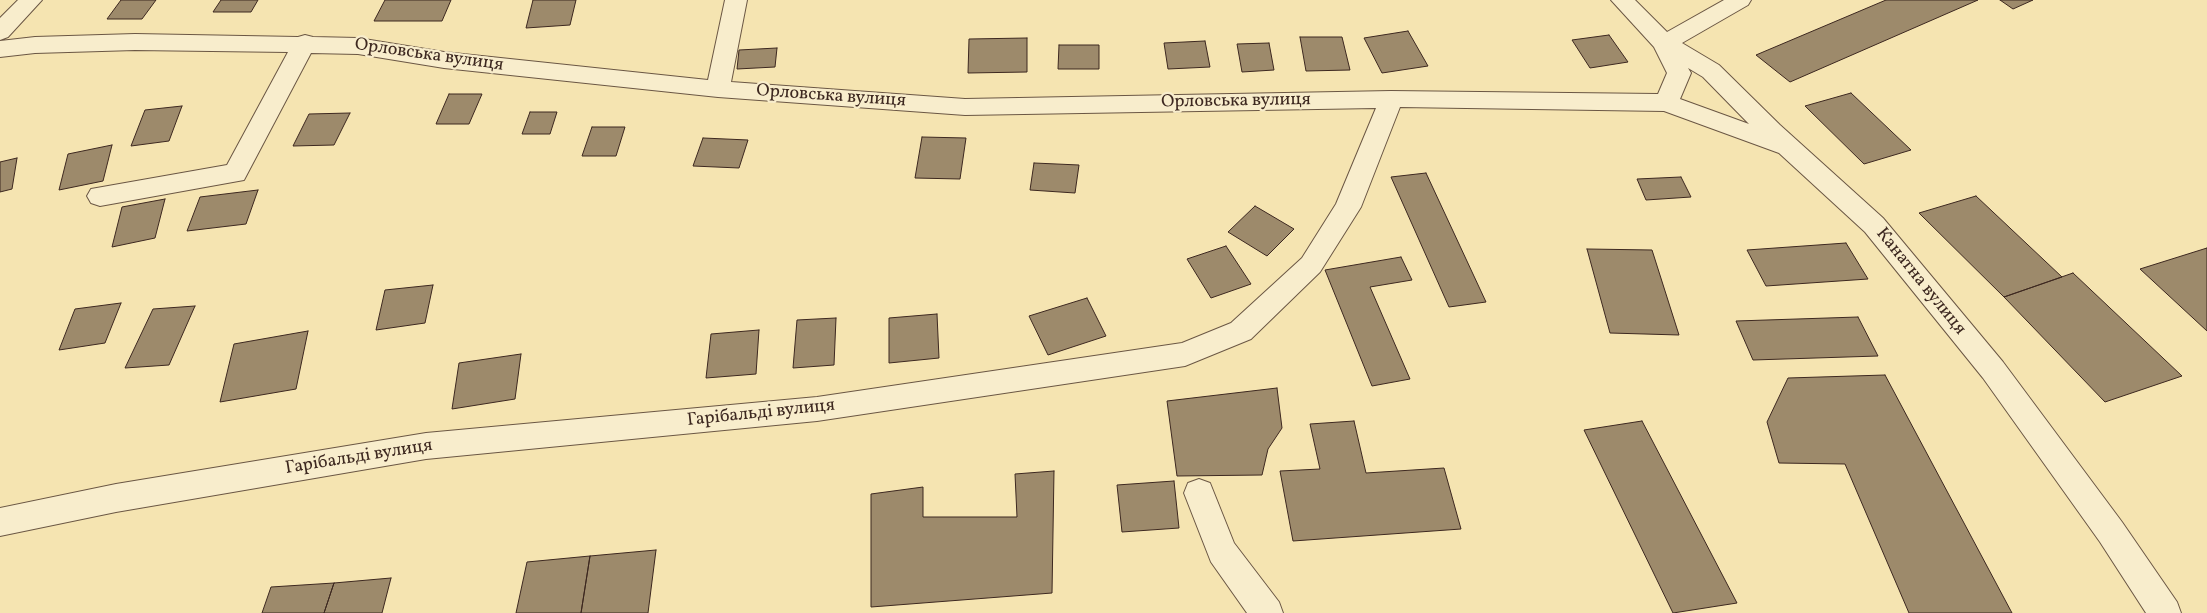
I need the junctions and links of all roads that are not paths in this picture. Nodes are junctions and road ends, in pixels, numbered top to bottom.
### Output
1 (31, 0) edge
2 (736, 0) edge
3 (1622, 0) edge
4 (1740, 0) edge
5 (0, 32) edge
6 (1664, 42) junction
7 (305, 43) junction
8 (0, 49) edge
9 (718, 88) junction
10 (1391, 99) junction
11 (1666, 103) junction
12 (1790, 148) junction
13 (100, 196) dead end
14 (1199, 493) dead end
15 (0, 522) edge
16 (1267, 613) edge
17 (2165, 613) edge

1 - 5 street
2 - 9 street
3 - 6 street, Канатна вулиця
4 - 6 street
6 - 11 street
6 - 12 street, Канатна вулиця
7 - 8 street, Орловська вулиця
7 - 9 street, Орловська вулиця
7 - 13 street
9 - 10 street, Орловська вулиця
10 - 11 street, Орловська вулиця
10 - 15 street, Гарібальді вулиця
11 - 12 street, Орловська вулиця
12 - 17 street, Канатна вулиця
14 - 16 street

